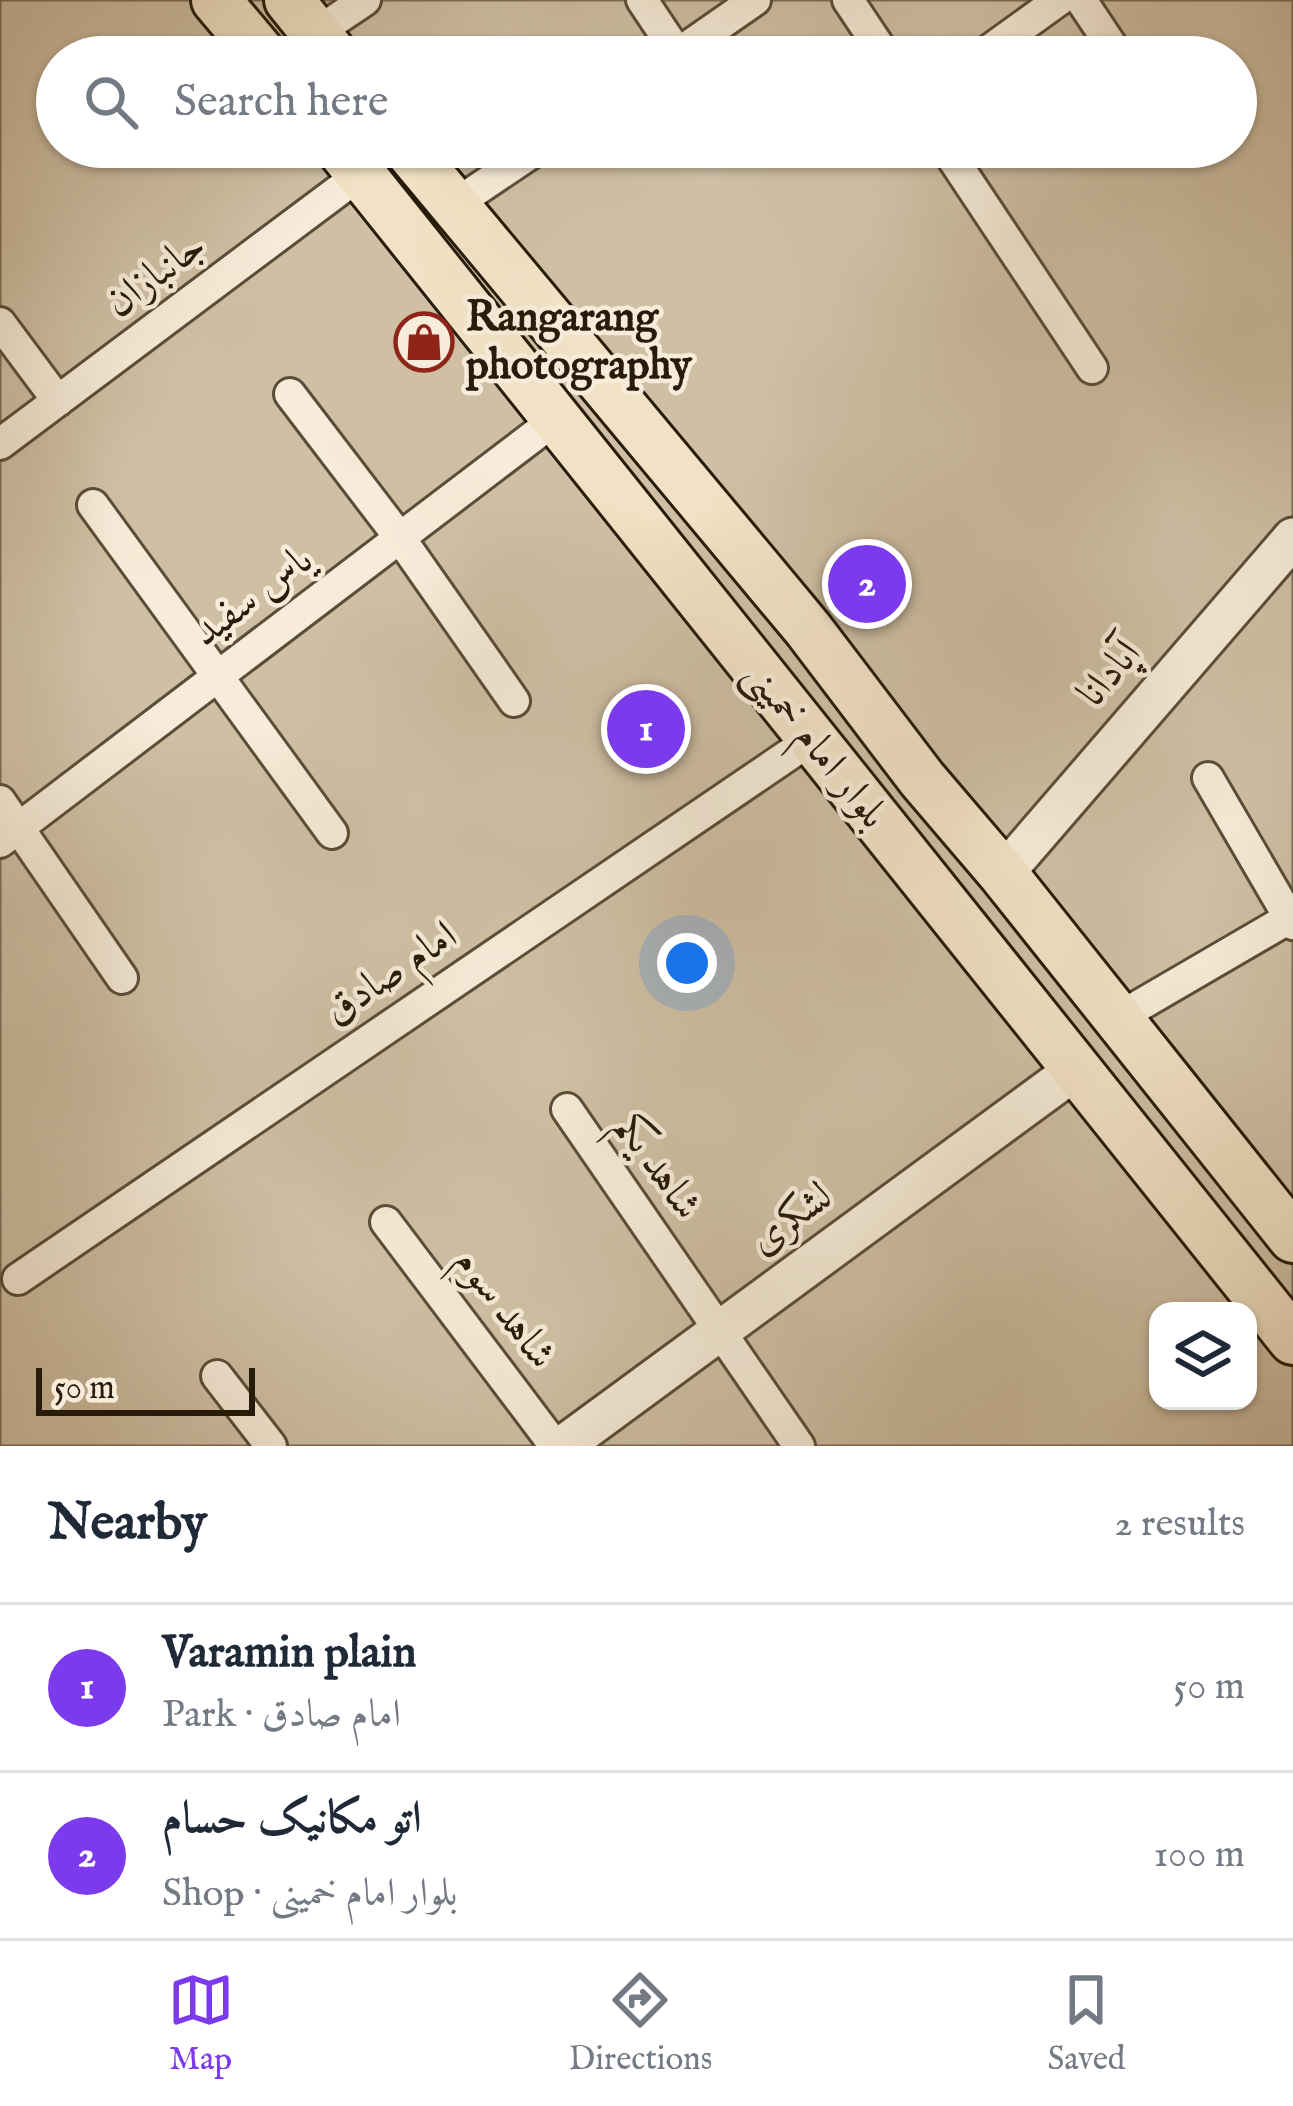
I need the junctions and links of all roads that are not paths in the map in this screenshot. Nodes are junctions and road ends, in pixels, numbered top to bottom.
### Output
1 (216, 0) edge
2 (365, 0) edge
3 (642, 0) edge
4 (755, 0) edge
5 (848, 0) edge
6 (1059, 0) edge
7 (1081, 0) edge
8 (314, 30) edge
9 (246, 36) edge
10 (664, 36) edge
11 (704, 36) edge
12 (872, 36) edge
13 (1009, 36) edge
14 (1105, 36) edge
15 (340, 168) edge
16 (356, 168) edge
17 (423, 168) edge
18 (509, 168) edge
19 (959, 168) edge
20 (454, 205) junction
21 (0, 323) edge
22 (1092, 368) dead end
23 (290, 394) dead end
24 (58, 401) junction
25 (556, 419) junction
26 (0, 444) edge
27 (93, 505) dead end
28 (400, 538) junction
29 (1293, 538) edge
30 (808, 629) junction
31 (756, 672) junction
32 (218, 676) junction
33 (514, 701) dead end
34 (812, 739) junction
35 (1208, 778) dead end
36 (0, 801) edge
37 (332, 833) dead end
38 (10, 835) edge
39 (1003, 874) junction
40 (1292, 919) edge
41 (122, 978) dead end
42 (1116, 1019) junction
43 (1075, 1070) junction
44 (567, 1109) dead end
45 (386, 1222) dead end
46 (1293, 1238) edge
47 (18, 1279) dead end
48 (719, 1331) junction
49 (1293, 1340) edge
50 (217, 1376) dead end
51 (271, 1446) edge
52 (559, 1446) edge
53 (800, 1446) edge

1 - 9 main road
2 - 8 street
3 - 10 street
4 - 11 street
5 - 12 street
6 - 13 street
7 - 14 street
15 - 24 street, جانبازان
16 - 25 main road, بلوار امام خمینی
17 - 20 main road, بلوار امام خمینی
18 - 20 street
19 - 22 street
20 - 30 main road, بلوار امام خمینی
21 - 24 street
23 - 28 street
24 - 26 street, جانبازان
25 - 28 street, یاس سفید
25 - 31 main road, بلوار امام خمینی
27 - 32 street
28 - 32 street, یاس سفید
28 - 33 street
29 - 39 street, آپادانا
30 - 31 main road
30 - 39 main road, بلوار امام خمینی
31 - 34 main road, بلوار امام خمینی
32 - 37 street
32 - 38 street, یاس سفید
34 - 43 main road, بلوار امام خمینی
34 - 47 street, امام صادق
35 - 40 street
36 - 38 street
38 - 41 street
39 - 42 main road, بلوار امام خمینی
40 - 42 street
42 - 46 main road, بلوار امام خمینی
43 - 48 street, لشکری
43 - 49 main road, بلوار امام خمینی
44 - 48 street, شاهد یکم
45 - 52 street, شاهد سوم
48 - 52 street, لشکری
48 - 53 street, شاهد یکم
50 - 51 street

